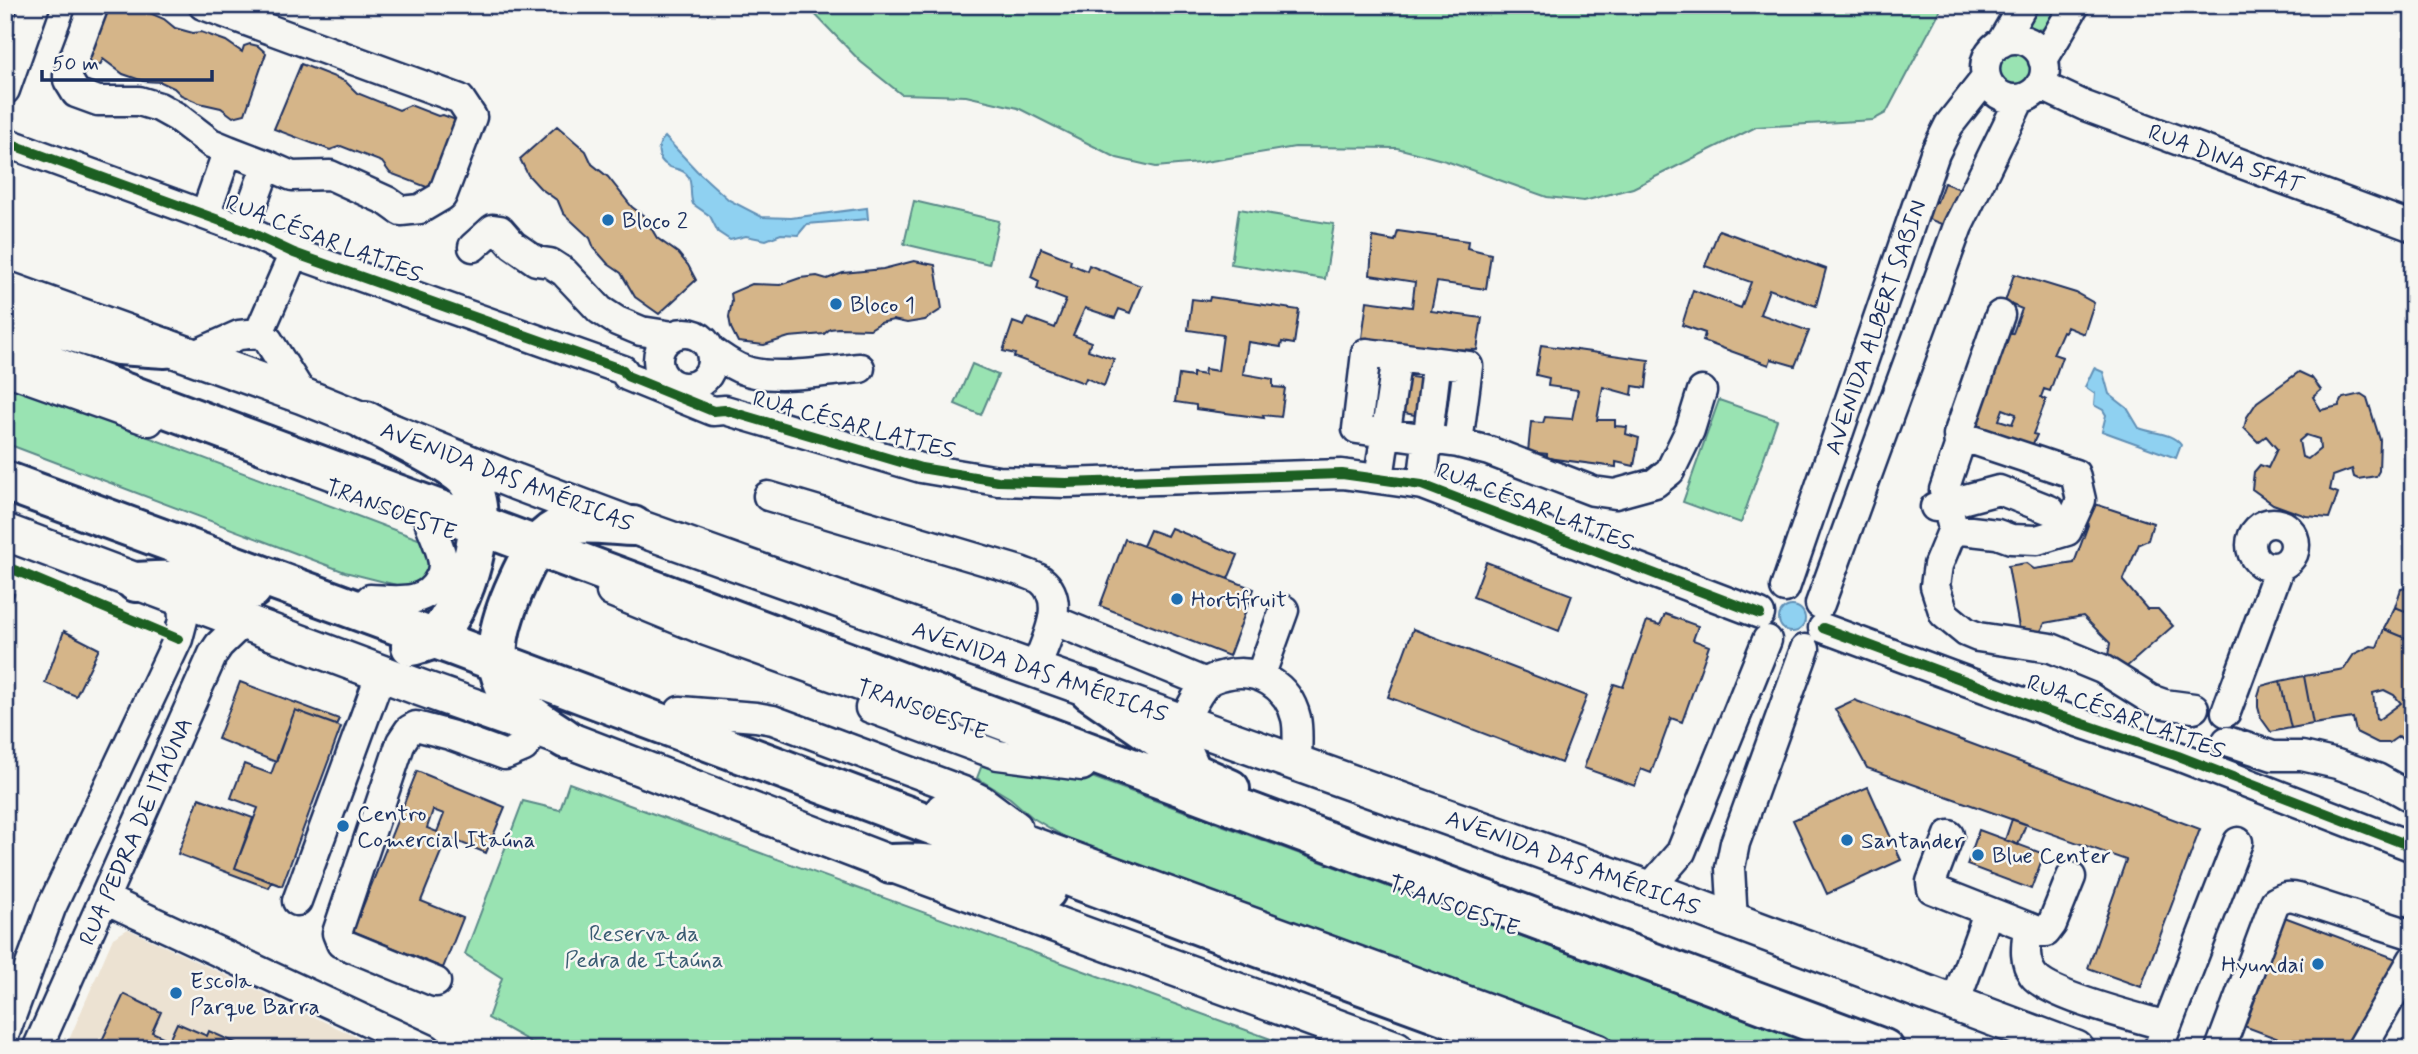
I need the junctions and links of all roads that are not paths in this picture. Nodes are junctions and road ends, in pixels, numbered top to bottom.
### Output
1 (36, 5) edge
2 (94, 5) edge
3 (203, 5) edge
4 (2022, 5) edge
5 (2075, 5) edge
6 (2001, 43) junction
7 (1986, 78) junction
8 (2035, 81) junction
9 (5, 90) edge
10 (5, 142) edge
11 (228, 150) junction
12 (267, 165) junction
13 (205, 215) junction
14 (2413, 227) edge
15 (243, 229) junction
16 (474, 247) dead end
17 (294, 253) junction
18 (5, 289) edge
19 (2000, 315) dead end
20 (5, 322) edge
21 (259, 333) junction
22 (673, 336) junction
23 (5, 348) edge
24 (710, 350) junction
25 (179, 352) junction
26 (658, 365) junction
27 (860, 368) dead end
28 (5, 370) edge
29 (623, 370) junction
30 (1395, 370) dead end
31 (1435, 376) dead end
32 (700, 383) junction
33 (1702, 391) dead end
34 (303, 396) junction
35 (724, 410) junction
36 (366, 421) junction
37 (1386, 433) junction
38 (1958, 435) junction
39 (1427, 439) junction
40 (1458, 443) junction
41 (5, 464) edge
42 (1379, 478) junction
43 (5, 481) edge
44 (1423, 485) junction
45 (768, 496) dead end
46 (2050, 510) dead end
47 (1945, 513) junction
48 (429, 522) junction
49 (633, 526) junction
50 (477, 530) junction
51 (5, 533) edge
52 (533, 552) junction
53 (2270, 565) dead end
54 (136, 582) junction
55 (1785, 588) junction
56 (182, 599) junction
57 (370, 599) junction
58 (1284, 610) dead end
59 (1821, 616) junction
60 (1053, 620) junction
61 (244, 621) junction
62 (1763, 627) junction
63 (438, 633) junction
64 (1805, 649) junction
65 (497, 654) junction
66 (1035, 670) junction
67 (381, 673) junction
68 (1261, 674) junction
69 (1206, 683) junction
70 (1089, 690) junction
71 (1183, 721) junction
72 (2206, 728) junction
73 (552, 733) junction
74 (1297, 762) junction
75 (2234, 777) junction
76 (2413, 786) edge
77 (2413, 798) edge
78 (1949, 835) dead end
79 (1312, 837) junction
80 (2238, 842) dead end
81 (2413, 847) edge
82 (78, 851) junction
83 (891, 864) junction
84 (117, 870) junction
85 (2071, 877) dead end
86 (1649, 889) junction
87 (105, 899) junction
88 (297, 901) dead end
89 (51, 908) junction
90 (1989, 913) junction
91 (1733, 921) junction
92 (93, 926) junction
93 (2028, 928) junction
94 (2413, 935) edge
95 (1237, 939) junction
96 (2413, 960) edge
97 (5, 980) edge
98 (436, 982) dead end
99 (1955, 1003) junction
100 (5, 1033) edge
101 (2162, 1037) edge
102 (37, 1049) edge
103 (427, 1049) edge
104 (1396, 1049) edge
105 (1537, 1049) edge
106 (1599, 1049) edge
107 (1838, 1049) edge
108 (1884, 1049) edge
109 (2076, 1049) edge
110 (2220, 1049) edge
111 (2361, 1049) edge

1 - 9 street
2 - 11 street
3 - 12 street
4 - 6 street
5 - 8 street, AVENIDA ALBERT SABIN
6 - 7 street
6 - 8 street
7 - 8 street
7 - 55 street, AVENIDA ALBERT SABIN
8 - 14 street, RUA DINA SFAT
8 - 59 street, AVENIDA ALBERT SABIN
10 - 13 street, RUA CÉSAR LATTES
11 - 12 street
11 - 13 street
12 - 15 street
13 - 15 street, RUA CÉSAR LATTES
15 - 17 street, RUA CÉSAR LATTES
16 - 22 street
17 - 21 street
17 - 29 street, RUA CÉSAR LATTES
18 - 25 main road, AVENIDA DAS AMÉRICAS
19 - 38 street
20 - 25 highway
21 - 25 street
21 - 34 street
22 - 24 street
22 - 26 street
23 - 50 highway
24 - 27 street
24 - 32 street
25 - 34 main road, AVENIDA DAS AMÉRICAS
26 - 29 street
26 - 32 street
28 - 48 street, TRANSOESTE
29 - 35 street, RUA CÉSAR LATTES
30 - 37 street
31 - 39 street
32 - 35 street
33 - 40 street
34 - 36 main road, AVENIDA DAS AMÉRICAS
35 - 42 street, RUA CÉSAR LATTES
36 - 49 main road, AVENIDA DAS AMÉRICAS
36 - 50 highway
37 - 39 street
37 - 40 street
37 - 42 street
38 - 47 street
38 - 47 street
39 - 40 street
39 - 44 street
41 - 57 street
42 - 44 street, RUA CÉSAR LATTES
43 - 63 highway
44 - 62 street, RUA CÉSAR LATTES
45 - 60 street
46 - 47 street
47 - 72 street
48 - 50 street, TRANSOESTE
48 - 57 street
49 - 52 highway
49 - 66 main road, AVENIDA DAS AMÉRICAS
50 - 52 highway
50 - 63 highway
51 - 54 main road
52 - 65 highway
52 - 79 highway
52 - 107 street, TRANSOESTE
53 - 72 street
54 - 56 main road
54 - 63 highway
55 - 59 street
55 - 62 street
56 - 61 main road
56 - 82 street, RUA PEDRA DE ITAÚNA
57 - 63 street
58 - 68 street
59 - 64 street
59 - 72 street, RUA CÉSAR LATTES
60 - 66 street
60 - 69 street
61 - 67 main road
61 - 84 street, RUA PEDRA DE ITAÚNA
62 - 64 street
62 - 86 street
63 - 65 highway
64 - 91 street
65 - 73 highway
65 - 95 highway
65 - 106 street
66 - 70 main road, AVENIDA DAS AMÉRICAS
67 - 73 main road
67 - 88 street
68 - 69 street
68 - 74 street
69 - 71 street
70 - 71 main road, AVENIDA DAS AMÉRICAS
70 - 79 highway
71 - 74 main road, AVENIDA DAS AMÉRICAS
72 - 75 street, RUA CÉSAR LATTES
72 - 75 street
72 - 76 street
72 - 77 street
73 - 83 main road
73 - 98 street
74 - 86 main road, AVENIDA DAS AMÉRICAS
75 - 81 street, RUA CÉSAR LATTES
78 - 90 street
79 - 108 highway
80 - 101 street
82 - 84 street
82 - 89 street, RUA PEDRA DE ITAÚNA
82 - 97 street
83 - 95 highway
83 - 104 main road
84 - 87 street, RUA PEDRA DE ITAÚNA
85 - 93 street
86 - 91 main road, AVENIDA DAS AMÉRICAS
87 - 92 street, RUA PEDRA DE ITAÚNA
87 - 103 street
89 - 92 street
89 - 100 street, RUA PEDRA DE ITAÚNA
90 - 93 street
90 - 99 street
91 - 99 main road, AVENIDA DAS AMÉRICAS
92 - 102 street, RUA PEDRA DE ITAÚNA
93 - 101 street
94 - 110 street
95 - 105 highway
96 - 111 street
99 - 109 main road, AVENIDA DAS AMÉRICAS

